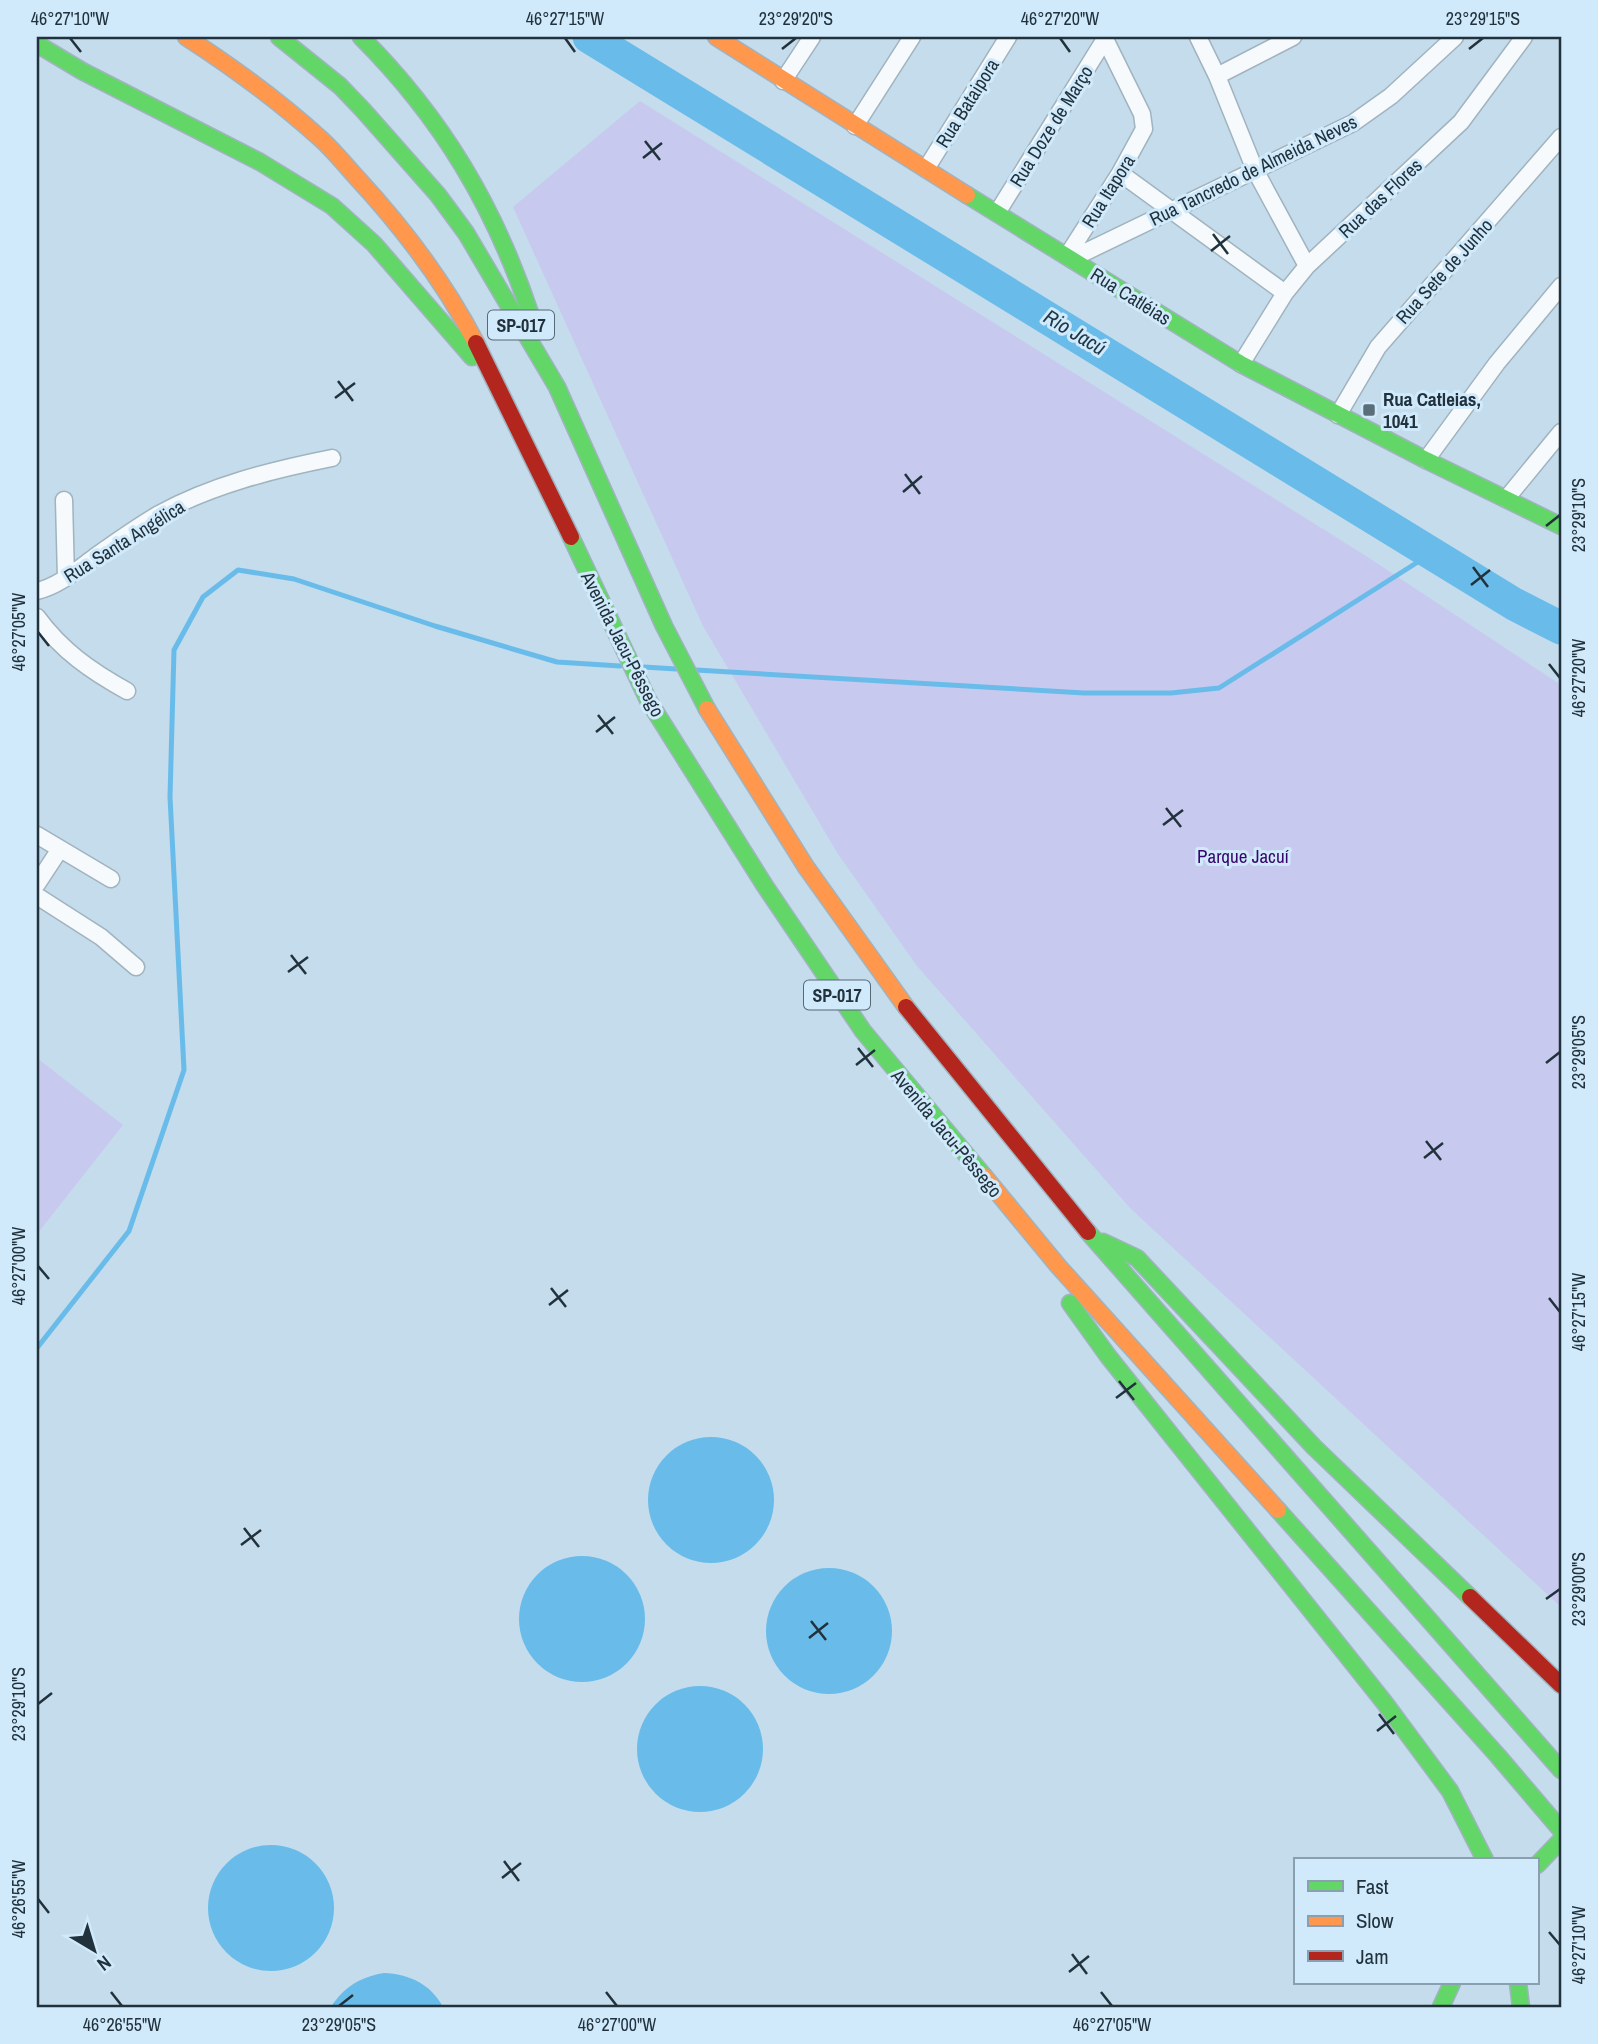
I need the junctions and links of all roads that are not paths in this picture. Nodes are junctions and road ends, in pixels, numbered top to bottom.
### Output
1 (186, 37) edge
2 (279, 37) edge
3 (362, 37) edge
4 (716, 37) edge
5 (812, 37) edge
6 (912, 37) edge
7 (1008, 37) edge
8 (1198, 37) edge
9 (1293, 37) edge
10 (1455, 37) edge
11 (1524, 37) edge
12 (1105, 38) edge
13 (37, 44) edge
14 (48, 68) dead end
15 (82, 71) junction
16 (1217, 76) junction
17 (783, 81) junction
18 (855, 126) junction
19 (1561, 137) edge
20 (926, 169) junction
21 (1255, 170) junction
22 (1120, 173) junction
23 (1170, 210) junction
24 (997, 213) junction
25 (1069, 257) junction
26 (1307, 266) junction
27 (1561, 286) edge
28 (1285, 293) junction
29 (1241, 364) junction
30 (557, 387) junction
31 (503, 394) junction
32 (1338, 415) junction
33 (1561, 432) edge
34 (331, 458) dead end
35 (1426, 460) junction
36 (1506, 499) junction
37 (64, 500) dead end
38 (1561, 526) edge
39 (66, 578) junction
40 (37, 591) edge
41 (37, 617) edge
42 (127, 691) dead end
43 (37, 835) edge
44 (60, 849) junction
45 (111, 879) dead end
46 (37, 884) edge
47 (37, 896) edge
48 (136, 967) dead end
49 (1091, 1236) junction
50 (1059, 1267) junction
51 (1561, 1685) edge
52 (1561, 1770) edge
53 (1561, 1830) edge
54 (1561, 1840) edge
55 (1484, 1858) edge
56 (1538, 1864) edge
57 (1452, 1984) edge
58 (1518, 1984) edge
59 (1441, 2007) edge
60 (1521, 2007) edge

1 - 31 main road, Avenida Jacu-Pêssego / SP-017
2 - 30 main road, SP-017
3 - 30 main road
4 - 17 main road, Rua Catléias
5 - 17 street
6 - 18 street
7 - 20 street, Rua Bataipora
8 - 16 street
9 - 16 street
10 - 21 street, Rua Tancredo de Almeida Neves
11 - 26 street, Rua das Flores
12 - 22 street, Rua Itapora
12 - 24 street, Rua Doze de Março
13 - 15 main road
14 - 15 main road
15 - 31 main road
16 - 21 street
17 - 18 main road, Rua Catléias
18 - 20 main road, Rua Catléias
19 - 32 street, Rua Sete de Junho
20 - 24 main road, Rua Catléias
21 - 23 street, Rua Tancredo de Almeida Neves
21 - 26 street
22 - 23 street
22 - 25 street, Rua Itapora
23 - 25 street, Rua Tancredo de Almeida Neves
23 - 28 street
24 - 25 main road, Rua Catléias
25 - 29 main road, Rua Catléias
26 - 28 street, Rua das Flores
27 - 35 street
28 - 29 street, Rua das Flores
29 - 32 main road, Rua Catléias
30 - 49 main road, SP-017
31 - 50 main road, Avenida Jacu-Pêssego / SP-017
32 - 35 main road, Rua Catléias
33 - 36 street
34 - 39 street, Rua Santa Angélica
35 - 36 main road, Rua Catléias
36 - 38 main road, Rua Catléias
37 - 39 street
39 - 40 street, Rua Santa Angélica
41 - 42 street
43 - 44 street
44 - 45 street
44 - 46 street
47 - 48 street
49 - 51 main road
49 - 52 main road
50 - 53 main road, Avenida Jacu-Pêssego
50 - 55 main road
54 - 56 main road
57 - 59 main road
58 - 60 main road

